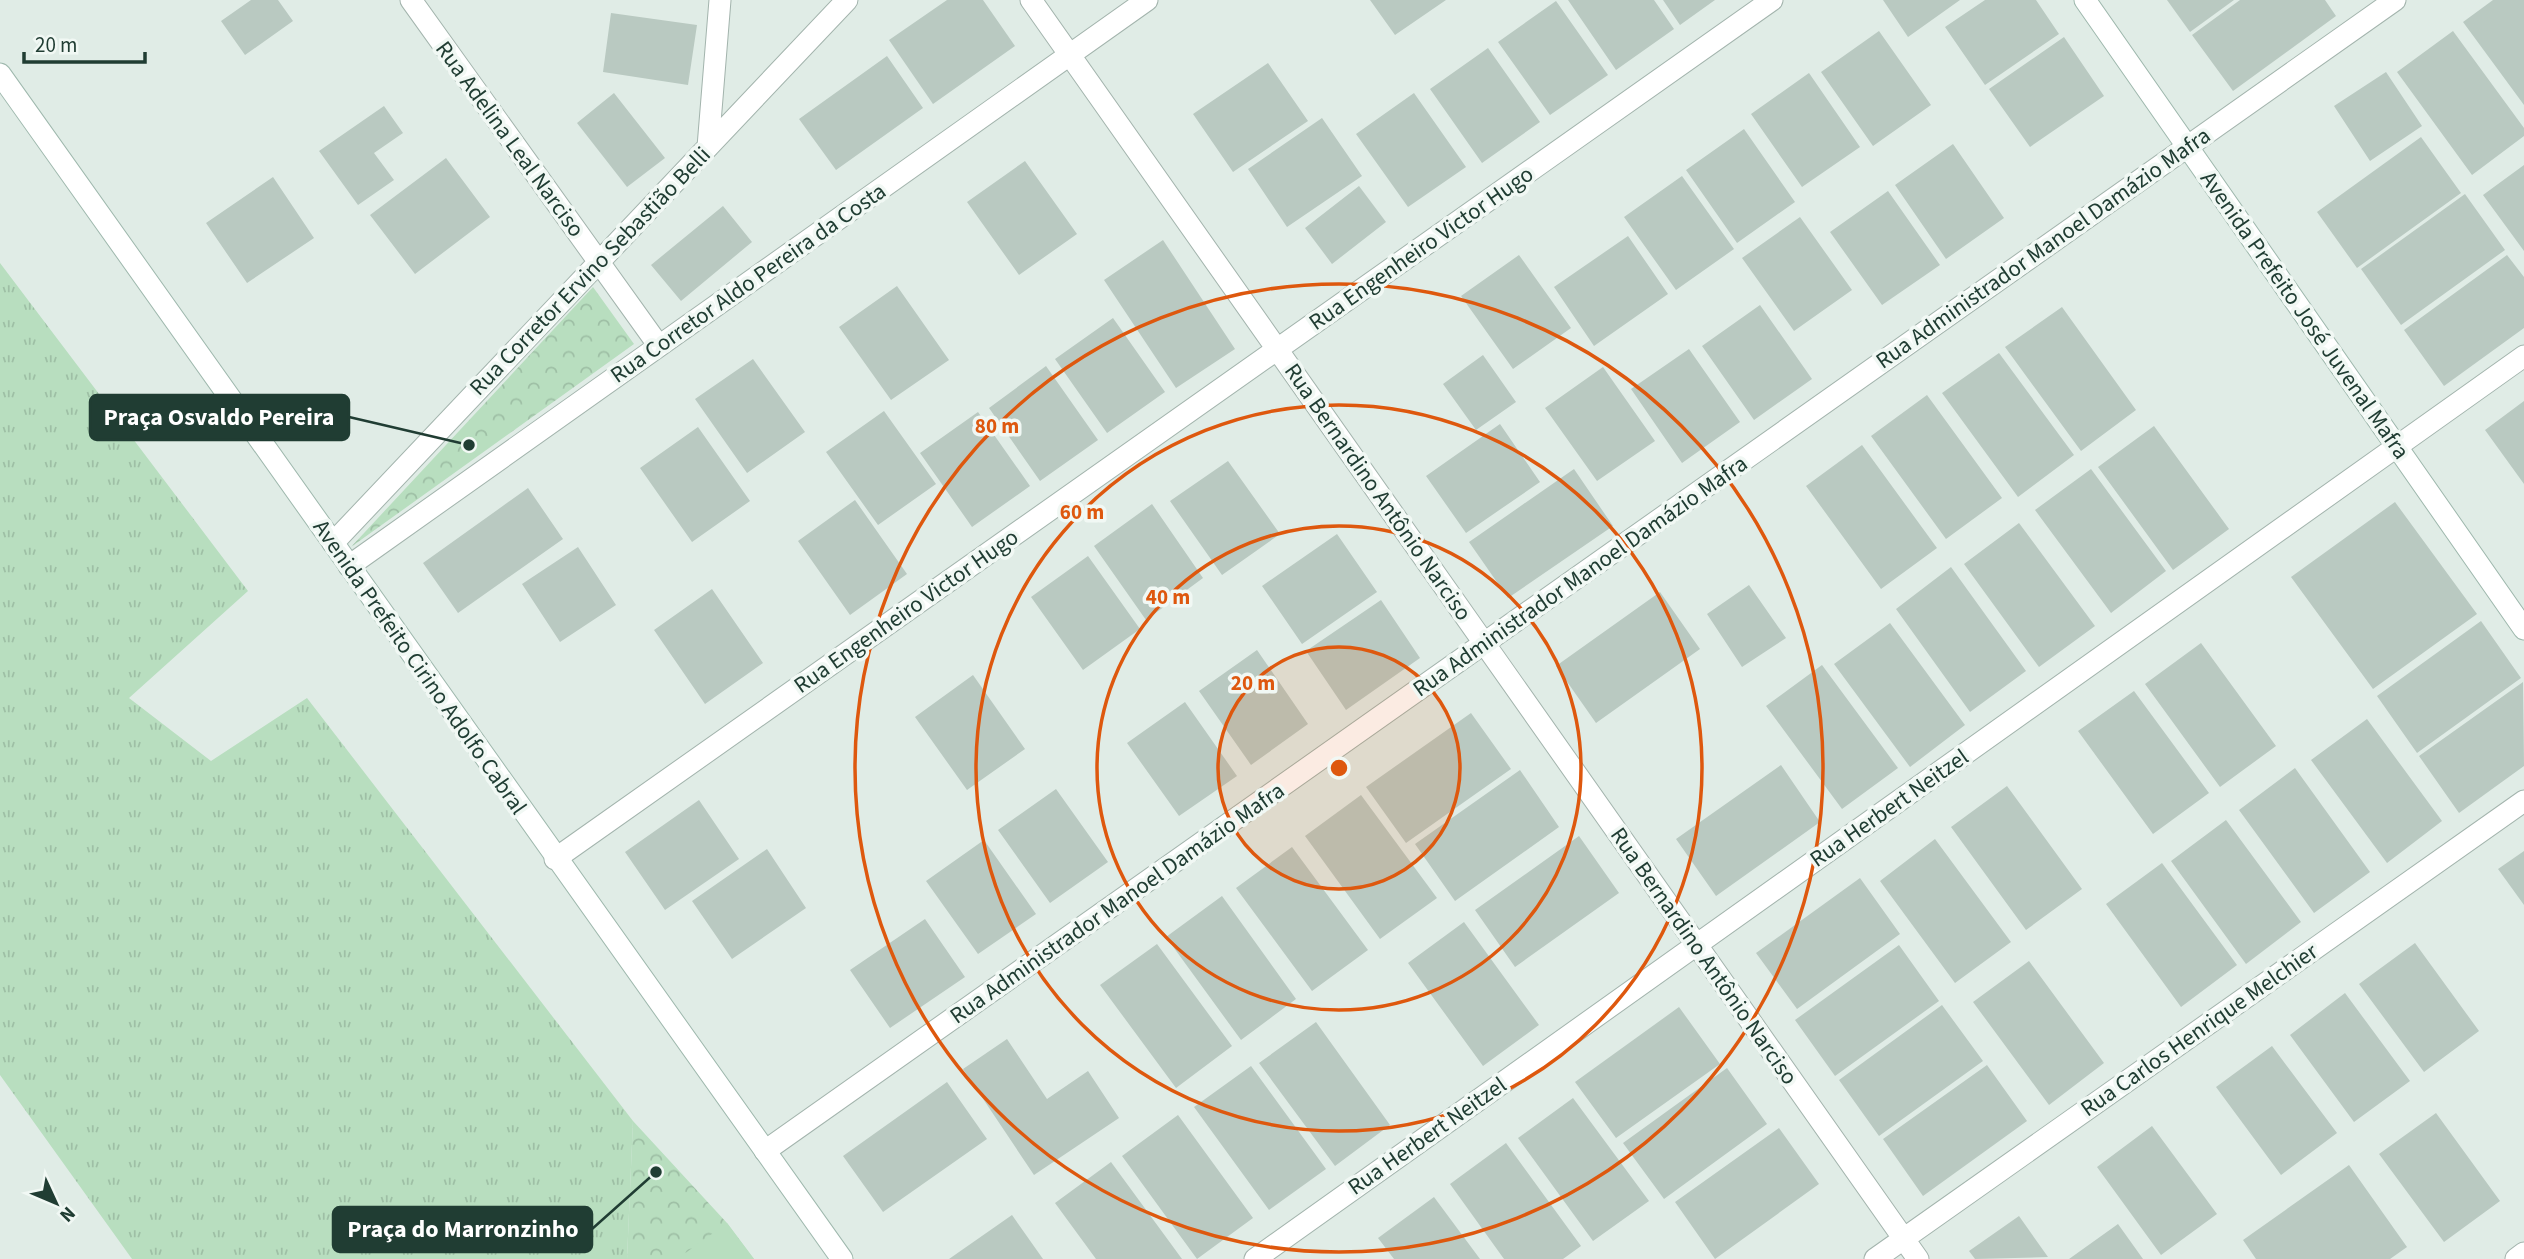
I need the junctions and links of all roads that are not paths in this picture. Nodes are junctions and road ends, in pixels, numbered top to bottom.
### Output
1 (411, 0) edge
2 (720, 0) edge
3 (847, 0) edge
4 (1031, 0) edge
5 (1147, 0) edge
6 (1772, 0) edge
7 (2085, 0) edge
8 (2395, 0) edge
9 (1069, 55) junction
10 (0, 74) edge
11 (708, 147) junction
12 (2187, 147) junction
13 (598, 262) junction
14 (659, 346) junction
15 (1278, 349) junction
16 (2524, 356) edge
17 (2397, 446) junction
18 (333, 543) junction
19 (349, 566) junction
20 (2524, 629) edge
21 (1484, 643) junction
22 (2524, 801) edge
23 (555, 859) junction
24 (1697, 945) junction
25 (765, 1151) junction
26 (1904, 1239) junction
27 (2524, 1253) edge
28 (842, 1259) edge
29 (1255, 1259) edge
30 (1875, 1259) edge
31 (1918, 1259) edge
32 (2516, 1259) edge

1 - 13 street, Rua Adelina Leal Narciso
2 - 11 street
3 - 11 street, Rua Corretor Ervino Sebastião Belli
4 - 9 street, Rua Bernardino Antônio Narciso
5 - 9 street, Rua Corretor Aldo Pereira da Costa
6 - 15 street, Rua Engenheiro Victor Hugo
7 - 12 street, Avenida Prefeito José Juvenal Mafra
8 - 12 street, Rua Administrador Manoel Damázio Mafra
9 - 14 street, Rua Corretor Aldo Pereira da Costa
9 - 15 street, Rua Bernardino Antônio Narciso
10 - 18 street, Avenida Prefeito Cirino Adolfo Cabral
11 - 13 street, Rua Corretor Ervino Sebastião Belli
12 - 17 street, Avenida Prefeito José Juvenal Mafra
12 - 21 street, Rua Administrador Manoel Damázio Mafra
13 - 14 street, Rua Adelina Leal Narciso
13 - 18 street, Rua Corretor Ervino Sebastião Belli
14 - 19 street, Rua Corretor Aldo Pereira da Costa
15 - 21 street, Rua Bernardino Antônio Narciso
15 - 23 street, Rua Engenheiro Victor Hugo
16 - 17 street, Rua Herbert Neitzel
17 - 20 street, Avenida Prefeito José Juvenal Mafra
17 - 24 street, Rua Herbert Neitzel
18 - 19 street, Avenida Prefeito Cirino Adolfo Cabral
19 - 23 street, Avenida Prefeito Cirino Adolfo Cabral
21 - 24 street, Rua Bernardino Antônio Narciso
21 - 25 street, Rua Administrador Manoel Damázio Mafra
22 - 26 street, Rua Carlos Henrique Melchier
23 - 25 street, Avenida Prefeito Cirino Adolfo Cabral
24 - 26 street, Rua Bernardino Antônio Narciso
24 - 29 street, Rua Herbert Neitzel
25 - 28 street, Avenida Prefeito Cirino Adolfo Cabral
26 - 30 street, Rua Carlos Henrique Melchier
26 - 31 street, Rua Bernardino Antônio Narciso
27 - 32 street

